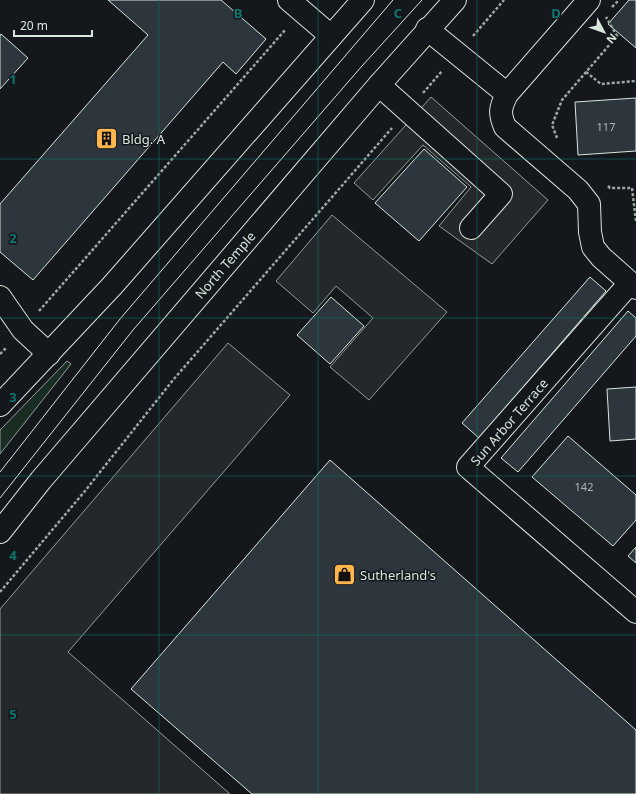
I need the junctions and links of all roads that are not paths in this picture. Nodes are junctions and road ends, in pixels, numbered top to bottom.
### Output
1 (289, 0) edge
2 (363, 0) edge
3 (455, 0) edge
4 (589, 0) edge
5 (427, 29) junction
6 (331, 36) junction
7 (379, 84) junction
8 (507, 94) junction
9 (471, 228) dead end
10 (633, 285) edge
11 (0, 297) edge
12 (49, 354) junction
13 (0, 404) edge
14 (0, 532) edge
15 (636, 612) edge

1 - 6 main road
2 - 6 main road
3 - 5 main road, North Temple
4 - 8 main road, Sun Arbor Terrace
5 - 7 main road, North Temple
5 - 8 main road
6 - 12 main road
7 - 9 main road
7 - 14 main road, North Temple
8 - 10 main road, Sun Arbor Terrace
10 - 15 main road, Sun Arbor Terrace
11 - 12 main road
12 - 13 main road

